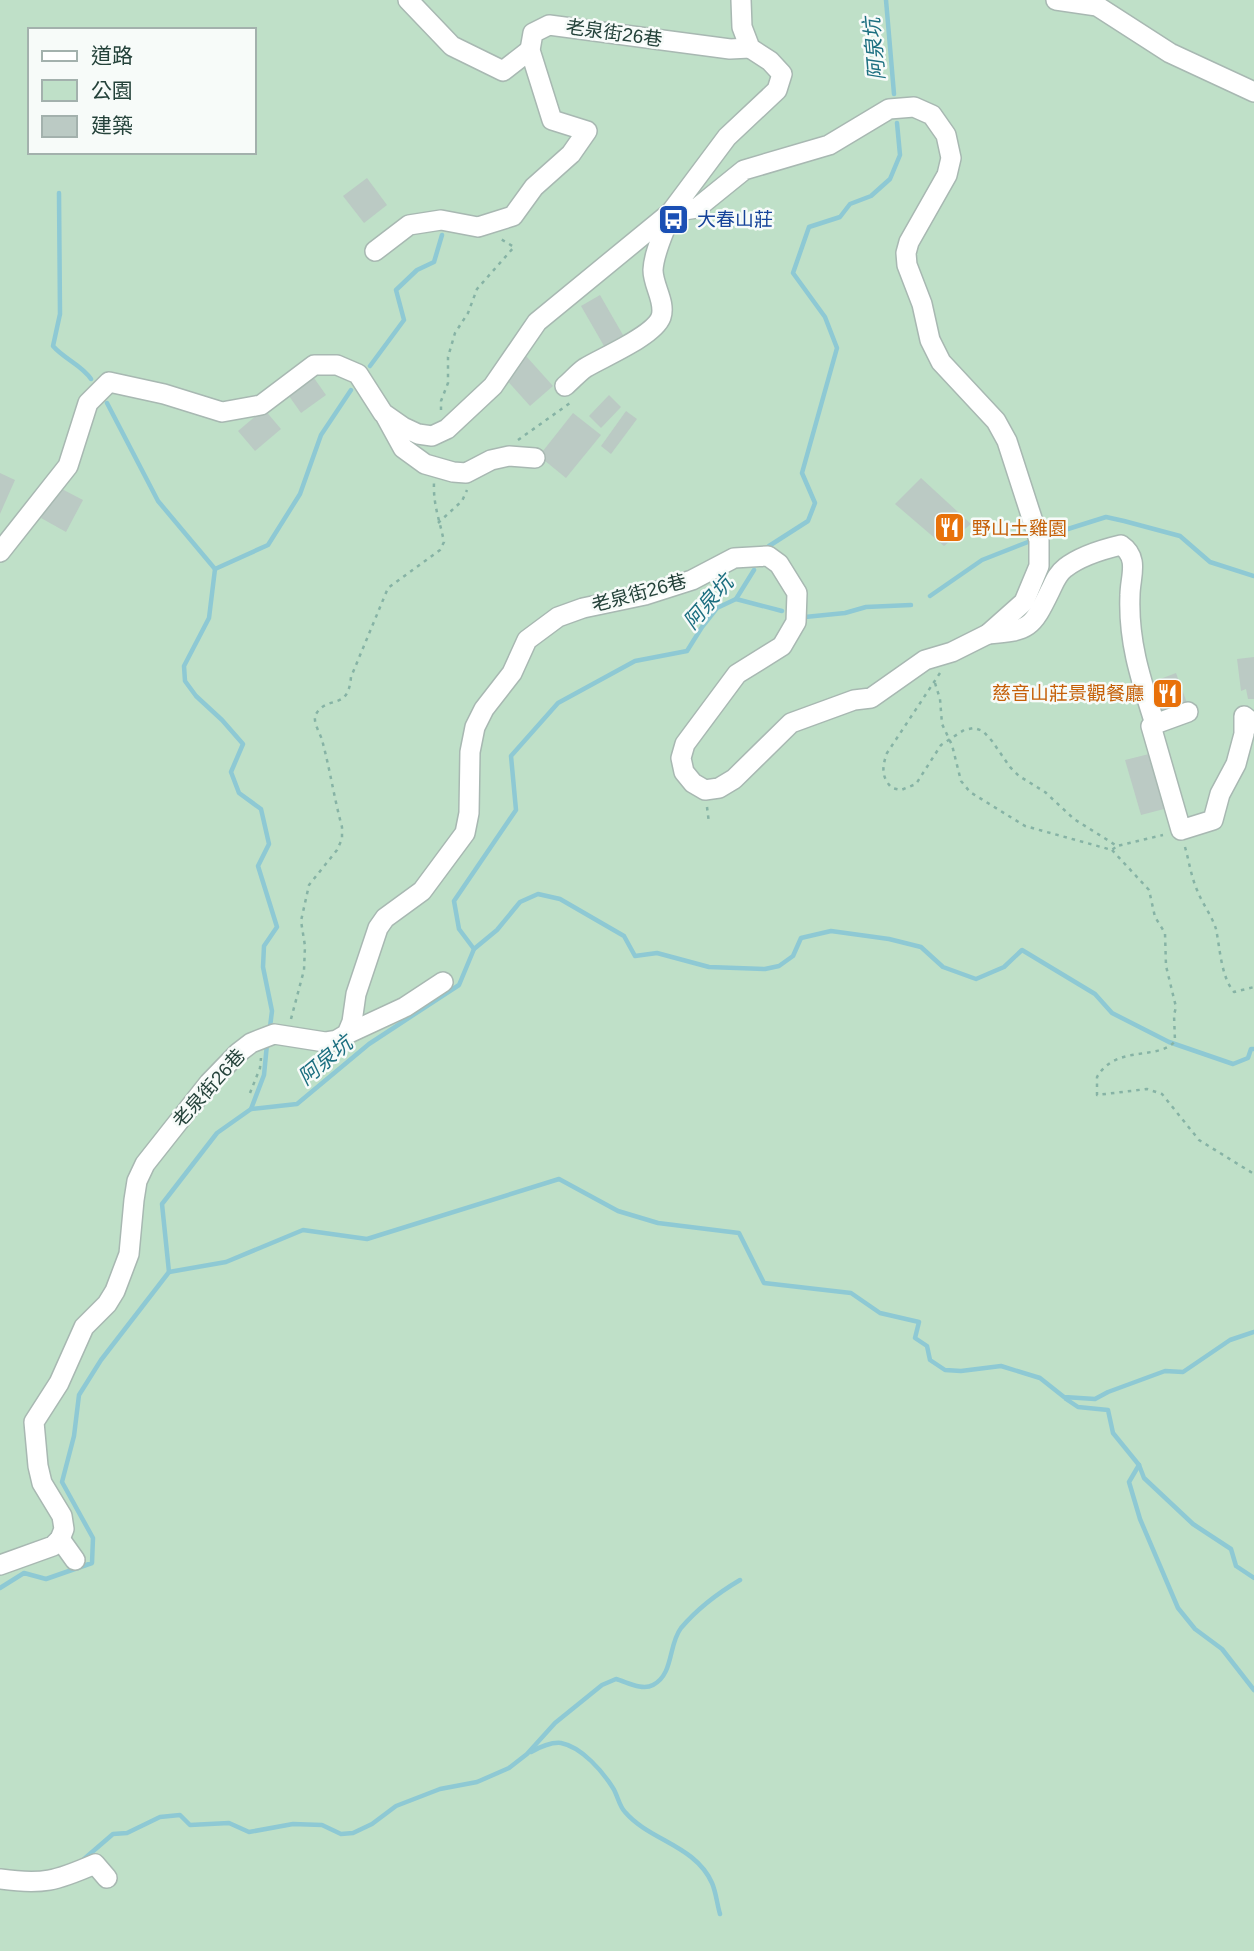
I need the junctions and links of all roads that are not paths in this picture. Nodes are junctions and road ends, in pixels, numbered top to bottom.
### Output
1 (408, 0) edge
2 (741, 0) edge
3 (1056, 0) edge
4 (750, 48) junction
5 (530, 50) junction
6 (1254, 92) edge
7 (671, 212) junction
8 (375, 251) dead end
9 (565, 386) dead end
10 (383, 413) junction
11 (535, 457) dead end
12 (0, 552) edge
13 (988, 634) junction
14 (1188, 712) dead end
15 (1155, 724) junction
16 (1254, 724) edge
17 (443, 982) dead end
18 (347, 1034) junction
19 (60, 1539) junction
20 (75, 1560) dead end
21 (0, 1565) edge
22 (107, 1878) dead end
23 (0, 1879) edge

1 - 5 street
2 - 4 street
3 - 6 street
4 - 5 street, 老泉街26巷
4 - 7 street, 老泉街26巷
5 - 8 street
7 - 9 street
7 - 10 street, 老泉街26巷
7 - 13 street, 老泉街26巷
10 - 11 street
10 - 12 street
13 - 15 street
13 - 18 street, 老泉街26巷
14 - 15 street
15 - 16 street
17 - 18 street
18 - 19 street, 老泉街26巷
19 - 20 street
19 - 21 street
22 - 23 street

